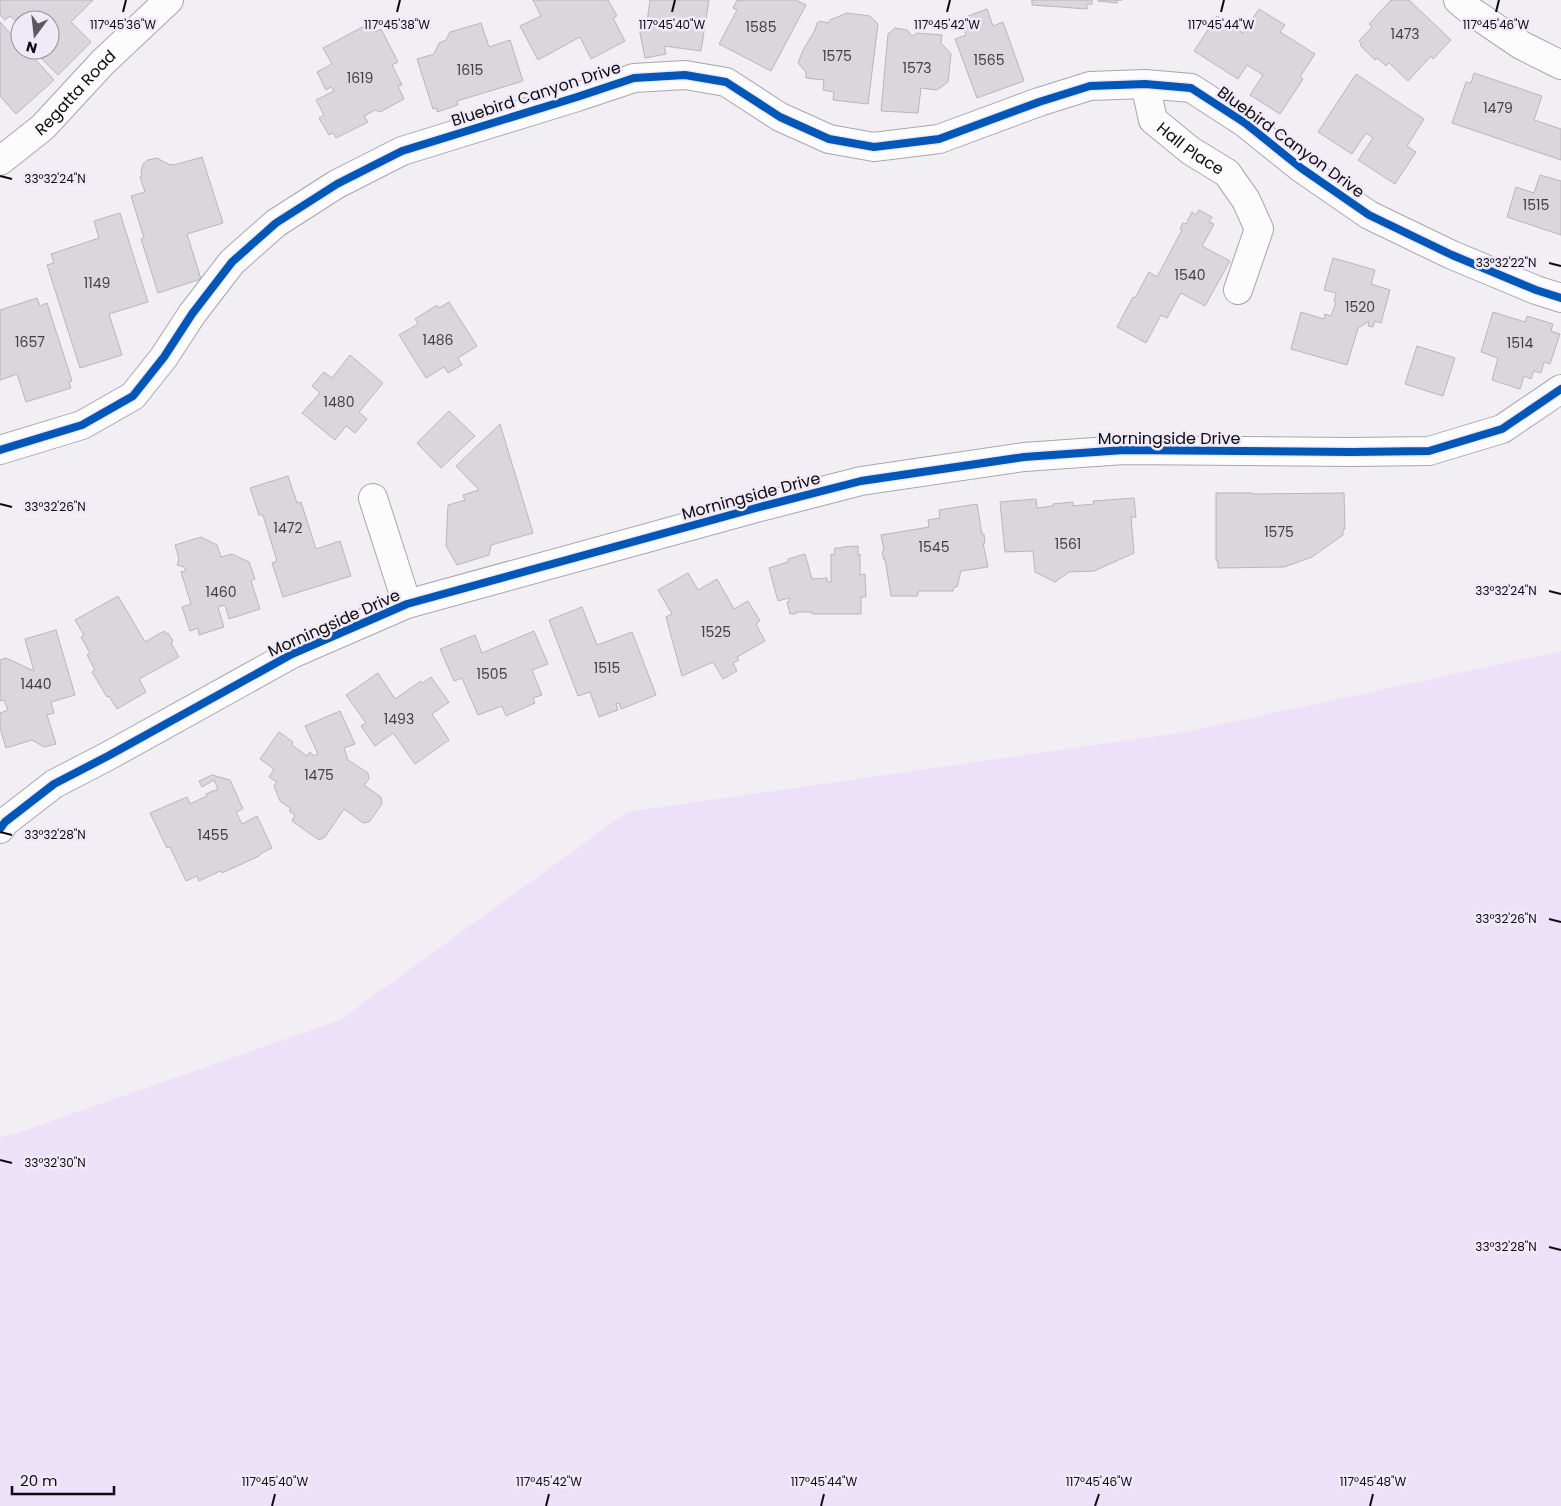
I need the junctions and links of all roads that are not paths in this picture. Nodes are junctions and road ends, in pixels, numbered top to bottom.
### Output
1 (169, 0) edge
2 (1458, 0) edge
3 (1561, 65) edge
4 (1145, 84) junction
5 (0, 161) edge
6 (1238, 290) dead end
7 (1561, 298) edge
8 (1561, 389) edge
9 (0, 450) edge
10 (373, 498) dead end
11 (407, 604) junction
12 (0, 829) edge

1 - 5 street, Regatta Road
2 - 3 street
4 - 6 street, Hall Place
4 - 7 street, Bluebird Canyon Drive
4 - 9 street, Bluebird Canyon Drive
8 - 11 street, Morningside Drive
10 - 11 street
11 - 12 street, Morningside Drive

